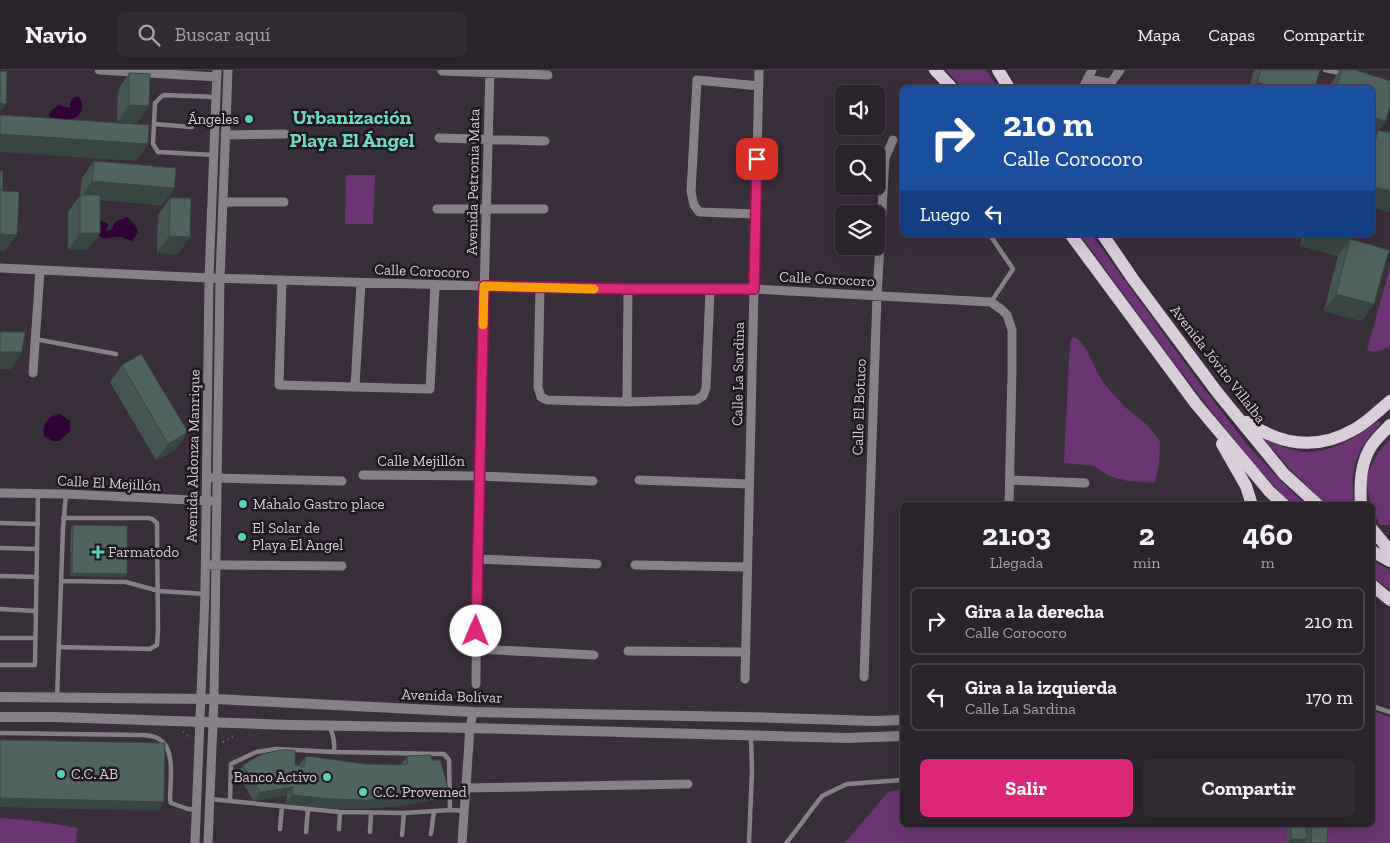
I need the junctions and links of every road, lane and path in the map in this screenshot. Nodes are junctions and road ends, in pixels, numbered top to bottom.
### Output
1 (99, 70) edge
2 (228, 70) edge
3 (760, 70) edge
4 (935, 70) edge
5 (998, 70) edge
6 (1092, 70) edge
7 (1120, 70) edge
8 (1326, 70) edge
9 (442, 71) edge
10 (490, 71) edge
11 (217, 74) edge
12 (548, 75) dead end
13 (1354, 77) edge
14 (1085, 83) edge
15 (949, 85) edge
16 (1007, 85) edge
17 (1108, 85) edge
18 (759, 86) junction
19 (216, 97) junction
20 (154, 124) junction
21 (192, 127) dead end
22 (285, 134) dead end
23 (225, 135) junction
24 (439, 138) dead end
25 (488, 139) junction
26 (892, 140) dead end
27 (544, 141) dead end
28 (214, 155) junction
29 (223, 202) junction
30 (284, 202) dead end
31 (437, 209) dead end
32 (486, 209) junction
33 (544, 209) dead end
34 (756, 214) junction
35 (991, 237) edge
36 (1072, 237) edge
37 (1104, 237) edge
38 (0, 268) edge
39 (40, 270) junction
40 (209, 278) junction
41 (220, 278) junction
42 (282, 280) junction
43 (361, 282) junction
44 (434, 285) junction
45 (484, 286) junction
46 (540, 287) junction
47 (628, 289) junction
48 (710, 289) junction
49 (754, 289) junction
50 (877, 296) junction
51 (991, 302) junction
52 (35, 339) junction
53 (116, 354) dead end
54 (33, 374) dead end
55 (355, 386) junction
56 (1390, 401) edge
57 (627, 402) junction
58 (1196, 404) junction
59 (1234, 413) junction
60 (1390, 425) edge
61 (363, 475) dead end
62 (479, 476) junction
63 (212, 478) junction
64 (639, 480) dead end
65 (1010, 480) junction
66 (342, 481) dead end
67 (593, 481) dead end
68 (1085, 483) dead end
69 (749, 484) junction
70 (0, 493) edge
71 (38, 494) junction
72 (66, 494) junction
73 (212, 501) junction
74 (1009, 502) edge
75 (1251, 502) edge
76 (1281, 502) edge
77 (1315, 502) edge
78 (1361, 502) edge
79 (64, 518) junction
80 (0, 523) edge
81 (38, 524) junction
82 (1375, 533) edge
83 (0, 548) edge
84 (37, 549) junction
85 (1390, 551) edge
86 (1375, 553) edge
87 (477, 559) junction
88 (1390, 561) edge
89 (597, 564) dead end
90 (205, 565) junction
91 (216, 565) junction
92 (635, 565) dead end
93 (342, 566) dead end
94 (748, 567) junction
95 (0, 576) edge
96 (37, 577) junction
97 (61, 581) junction
98 (1375, 588) edge
99 (159, 592) junction
100 (205, 594) junction
101 (1375, 598) edge
102 (1390, 600) edge
103 (1390, 606) edge
104 (0, 609) edge
105 (35, 611) junction
106 (0, 638) edge
107 (35, 638) junction
108 (59, 647) junction
109 (476, 649) junction
110 (628, 651) dead end
111 (746, 652) junction
112 (594, 655) dead end
113 (0, 665) edge
114 (864, 677) dead end
115 (745, 679) dead end
116 (476, 684) dead end
117 (0, 697) edge
118 (57, 697) junction
119 (200, 699) junction
120 (214, 699) junction
121 (1375, 707) edge
122 (473, 712) junction
123 (1390, 712) edge
124 (0, 717) edge
125 (900, 720) edge
126 (200, 722) junction
127 (213, 722) junction
128 (328, 725) junction
129 (470, 728) junction
130 (0, 733) edge
131 (751, 736) junction
132 (900, 736) edge
133 (334, 752) junction
134 (900, 780) edge
135 (688, 784) dead end
136 (466, 788) junction
137 (210, 799) junction
138 (230, 801) junction
139 (282, 806) junction
140 (308, 809) junction
141 (197, 810) junction
142 (450, 810) junction
143 (434, 811) junction
144 (464, 811) junction
145 (340, 812) junction
146 (371, 813) junction
147 (404, 813) junction
148 (280, 829) dead end
149 (339, 829) dead end
150 (306, 832) dead end
151 (370, 832) dead end
152 (431, 834) dead end
153 (402, 835) dead end
154 (195, 843) edge
155 (208, 843) edge
156 (462, 843) edge
157 (749, 843) edge
158 (786, 843) edge

1 - 11 street
2 - 23 street, Avenida Aldonza Manrique
3 - 18 street, Calle La Sardina
4 - 15 main road
5 - 16 main road
6 - 14 street
7 - 17 street
8 - 13 lane
9 - 10 street
10 - 12 street
10 - 25 street, Avenida Petronia Mata
11 - 19 street, Avenida Aldonza Manrique
14 - 17 street
18 - 34 street, Calle La Sardina
18 - 34 street
19 - 20 lane
19 - 28 street, Avenida Aldonza Manrique
20 - 21 lane
20 - 28 lane
22 - 23 street
23 - 29 street, Avenida Aldonza Manrique
24 - 25 street
25 - 27 street
25 - 32 street, Avenida Petronia Mata
26 - 50 street, Calle El Botuco
28 - 40 street, Avenida Aldonza Manrique
29 - 30 street
29 - 41 street, Avenida Aldonza Manrique
31 - 32 street
32 - 33 street
32 - 45 street, Avenida Petronia Mata
34 - 49 street, Calle La Sardina
35 - 51 lane
36 - 58 main road
37 - 59 main road, Avenida Jóvito Villalba
38 - 39 street, Calle Corocoro
39 - 40 street, Calle Corocoro
39 - 52 street
40 - 41 street, Calle Corocoro
40 - 63 street, Avenida Aldonza Manrique
41 - 42 street, Calle Corocoro
41 - 63 street, Avenida Aldonza Manrique
42 - 43 street, Calle Corocoro
42 - 55 street
43 - 44 street, Calle Corocoro
43 - 55 street
44 - 45 street, Calle Corocoro
44 - 55 street
45 - 46 street, Calle Corocoro
45 - 62 street, Avenida Petronia Mata
46 - 47 street, Calle Corocoro
46 - 57 street
47 - 48 street, Calle Corocoro
47 - 57 street
48 - 49 street, Calle Corocoro
48 - 57 street
49 - 50 street, Calle Corocoro
49 - 69 street, Calle La Sardina
50 - 51 street, Calle Corocoro
50 - 114 street, Calle El Botuco
51 - 65 street
52 - 53 lane
52 - 54 street
56 - 59 main road
58 - 75 main road
58 - 76 main road
59 - 77 main road, Avenida Jóvito Villalba
60 - 78 main road
61 - 62 street, Calle Mejillón
62 - 67 street, Calle Mejillón
62 - 87 street, Avenida Petronia Mata
63 - 66 street
63 - 73 street, Avenida Aldonza Manrique
64 - 69 street
65 - 68 street
65 - 74 street
69 - 94 street, Calle La Sardina
70 - 71 street, Calle El Mejillón
71 - 72 street, Calle El Mejillón
71 - 81 lane
72 - 73 street, Calle El Mejillón
72 - 79 lane
73 - 90 street, Avenida Aldonza Manrique
73 - 91 street, Avenida Aldonza Manrique
79 - 97 lane
79 - 99 lane
80 - 81 lane
81 - 84 lane
82 - 85 main road
83 - 84 lane
84 - 96 lane
86 - 88 main road
87 - 89 street
87 - 109 street, Avenida Petronia Mata
90 - 91 street
90 - 100 street, Avenida Aldonza Manrique
91 - 93 street
91 - 120 street, Avenida Aldonza Manrique
92 - 94 street
94 - 111 street, Calle La Sardina
95 - 96 lane
96 - 105 lane
97 - 99 lane
97 - 108 lane
98 - 102 main road
99 - 100 lane
99 - 108 lane
100 - 119 street, Avenida Aldonza Manrique
101 - 103 main road
104 - 105 lane
105 - 107 lane
106 - 107 lane
107 - 113 lane
108 - 118 lane
109 - 112 street
109 - 116 street, Avenida Petronia Mata
110 - 111 street
111 - 115 street, Calle La Sardina
117 - 118 street, Avenida Bolívar
118 - 119 street, Avenida Bolívar
119 - 120 street, Avenida Bolívar
119 - 126 street, Avenida Aldonza Manrique
120 - 122 street, Avenida Bolívar
120 - 127 street, Avenida Aldonza Manrique
121 - 123 lane
122 - 125 street, Avenida Bolívar
122 - 129 street
124 - 126 street, Avenida Bolívar
126 - 127 street, Avenida Bolívar
126 - 141 street, Avenida Aldonza Manrique
127 - 128 street, Avenida Bolívar
127 - 137 street, Avenida Aldonza Manrique
128 - 129 street, Avenida Bolívar
128 - 133 lane
129 - 131 street, Avenida Bolívar
129 - 136 street
130 - 141 lane
131 - 132 street, Avenida Bolívar
131 - 157 lane
133 - 138 lane
133 - 142 lane
134 - 158 lane
135 - 136 street
136 - 144 street
137 - 138 lane
137 - 155 street, Avenida Aldonza Manrique
138 - 139 lane
139 - 140 lane
139 - 148 lane
140 - 145 lane
140 - 150 lane
141 - 154 street, Avenida Aldonza Manrique
142 - 143 lane
142 - 144 lane
143 - 147 lane
143 - 152 lane
144 - 156 street
145 - 146 lane
145 - 149 lane
146 - 147 lane
146 - 151 lane
147 - 153 lane

